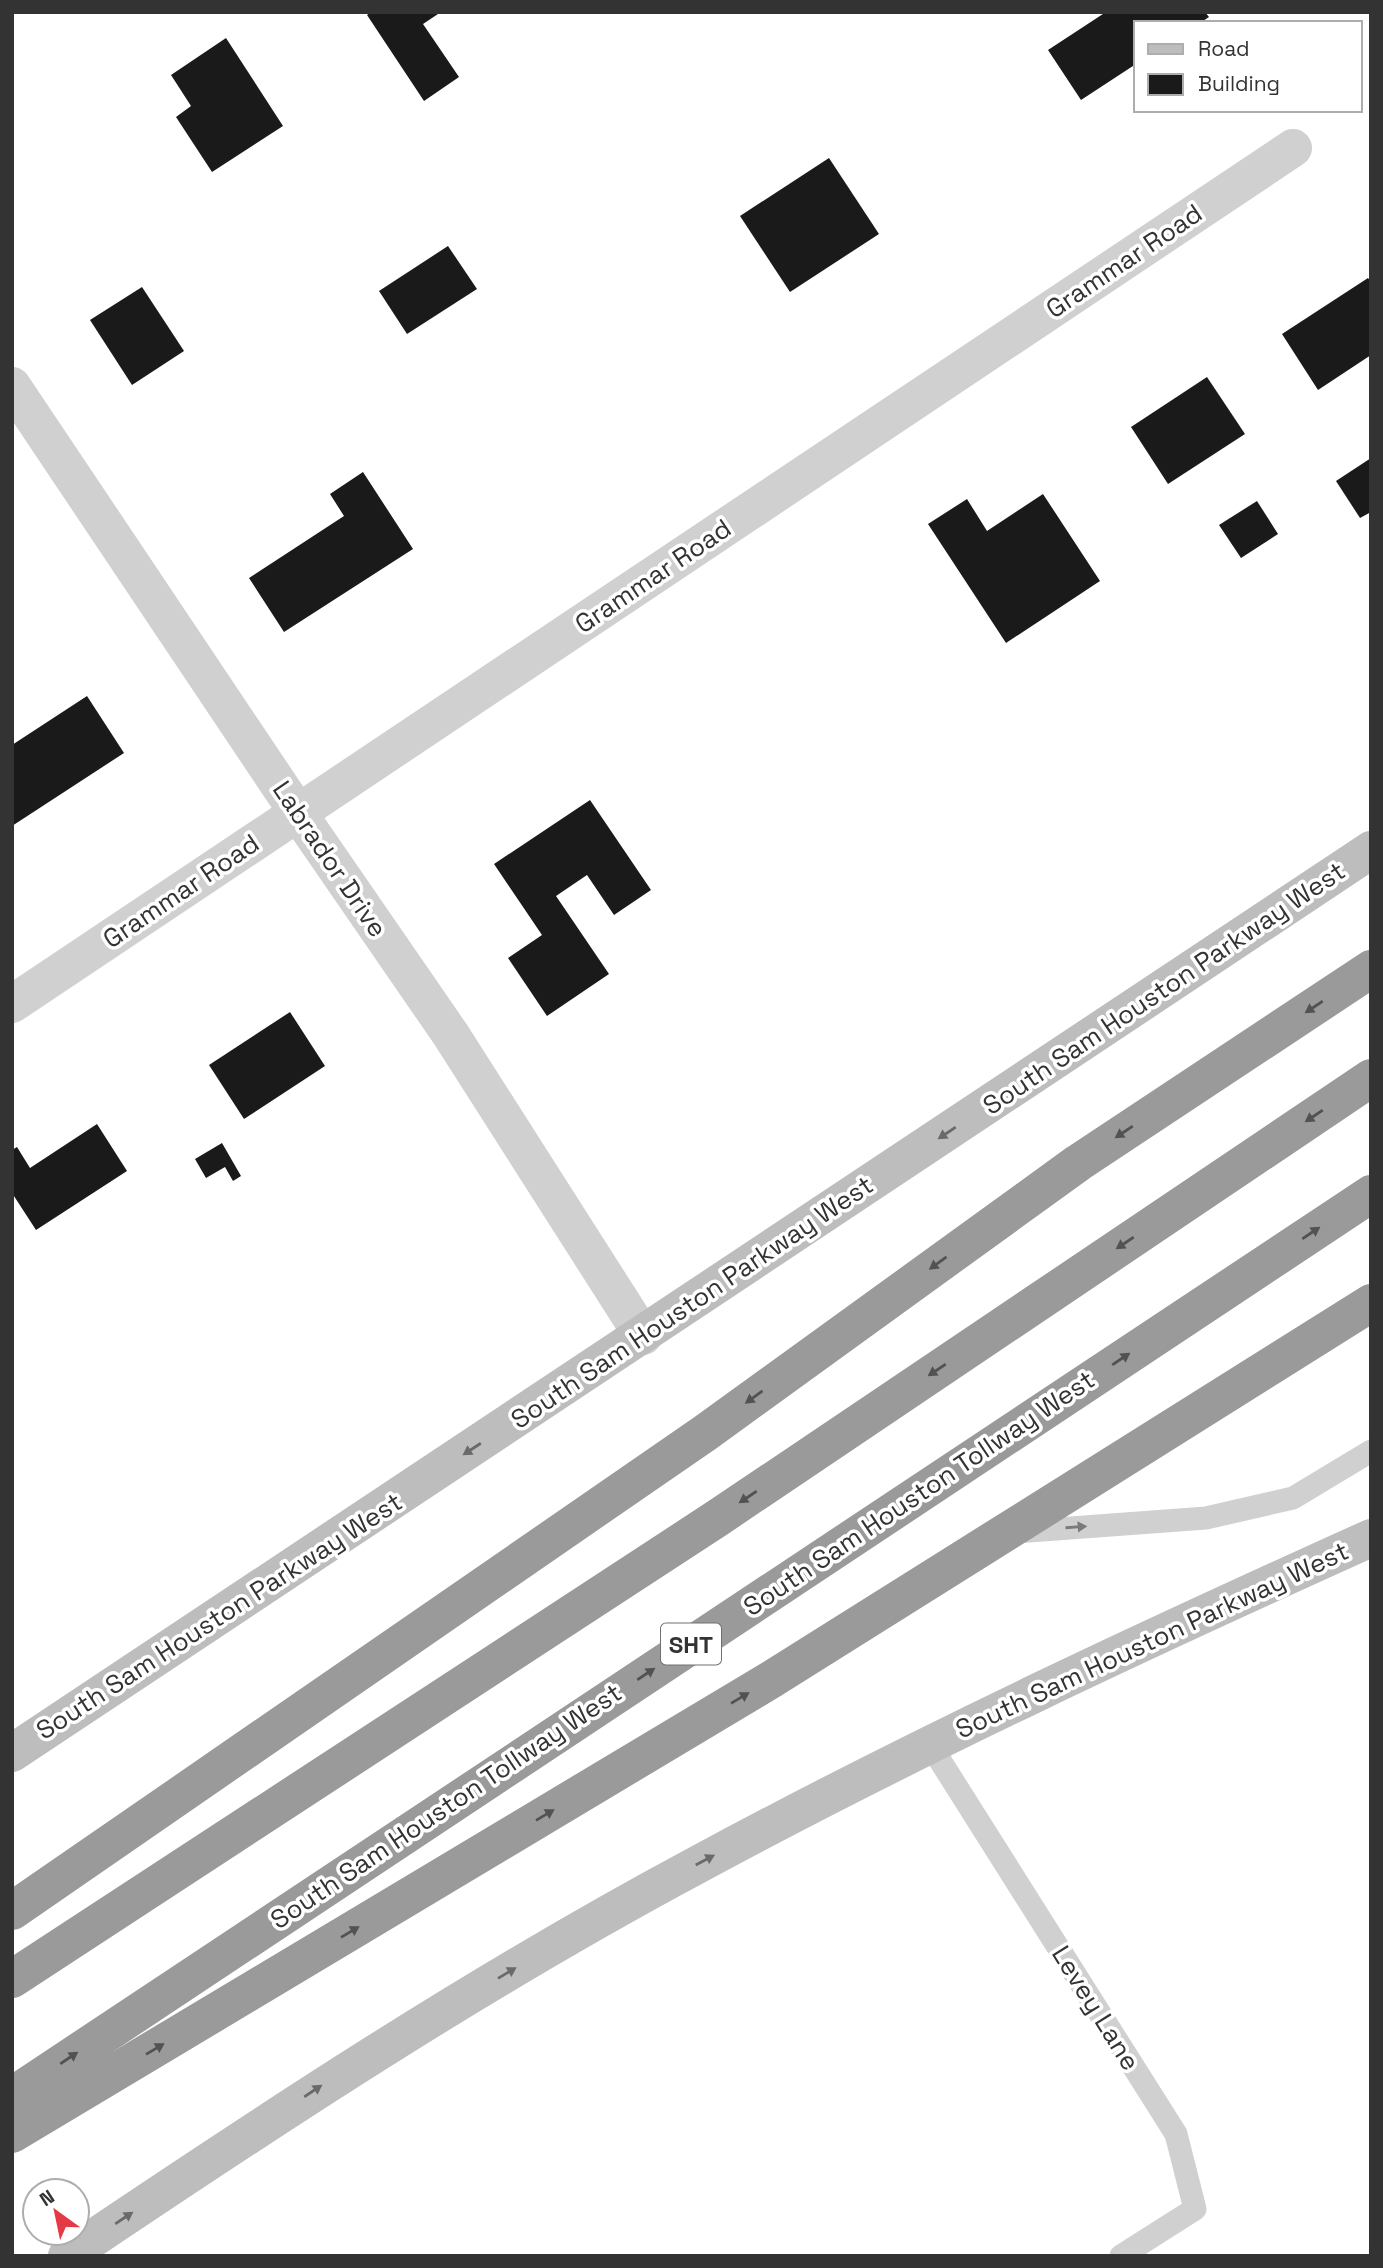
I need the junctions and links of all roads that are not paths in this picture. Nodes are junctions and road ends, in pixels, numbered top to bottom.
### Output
1 (1293, 148) dead end
2 (12, 386) edge
3 (298, 813) junction
4 (1371, 850) edge
5 (1371, 969) edge
6 (12, 1004) edge
7 (1371, 1078) edge
8 (1371, 1194) edge
9 (1371, 1303) edge
10 (643, 1336) junction
11 (1371, 1451) edge
12 (1008, 1532) junction
13 (1371, 1538) edge
14 (929, 1743) junction
15 (12, 1753) edge
16 (12, 1911) edge
17 (12, 1979) edge
18 (12, 2096) edge
19 (12, 2134) edge
20 (67, 2256) edge
21 (1121, 2256) edge

1 - 3 street, Grammar Road
2 - 3 street, Labrador Drive
3 - 6 street, Grammar Road
3 - 10 street, Labrador Drive
4 -> 10 main road, South Sam Houston Parkway West
5 -> 16 highway
7 -> 17 highway
18 -> 8 highway, South Sam Houston Tollway West / SHT
9 - 12 highway
10 -> 15 main road, South Sam Houston Parkway West
12 -> 11 lane
19 -> 12 highway
13 - 14 main road, South Sam Houston Parkway West
20 -> 14 main road, South Sam Houston Parkway West
14 - 21 lane, Levey Lane

